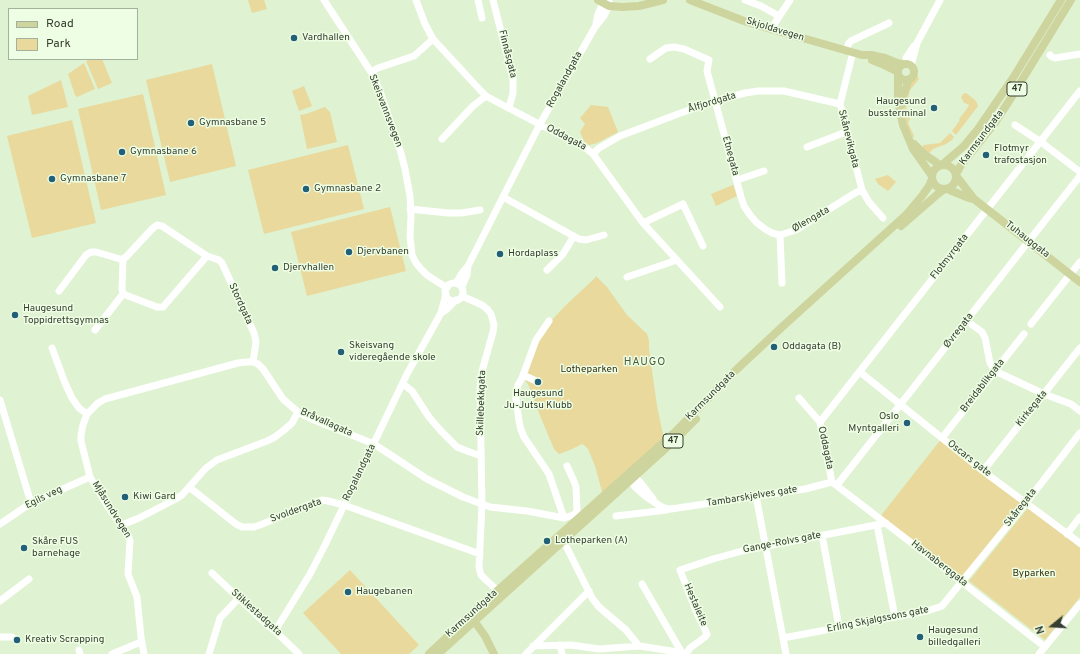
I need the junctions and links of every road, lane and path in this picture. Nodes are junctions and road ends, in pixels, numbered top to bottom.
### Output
1 (324, 0) edge
2 (416, 0) edge
3 (478, 0) edge
4 (493, 0) edge
5 (663, 0) edge
6 (690, 0) edge
7 (745, 0) edge
8 (790, 0) edge
9 (940, 0) edge
10 (1061, 0) edge
11 (1071, 0) edge
12 (605, 2) edge
13 (638, 2) edge
14 (779, 16) junction
15 (482, 18) dead end
16 (889, 23) dead end
17 (771, 29) junction
18 (433, 39) junction
19 (850, 51) junction
20 (1080, 54) edge
21 (862, 55) junction
22 (1050, 55) dead end
23 (650, 59) dead end
24 (906, 65) junction
25 (371, 72) junction
26 (898, 74) junction
27 (909, 79) junction
28 (1080, 91) edge
29 (486, 96) junction
30 (715, 101) junction
31 (840, 104) junction
32 (509, 108) junction
33 (900, 111) junction
34 (540, 124) junction
35 (1015, 125) dead end
36 (846, 132) junction
37 (442, 139) dead end
38 (910, 141) junction
39 (1041, 142) junction
40 (807, 147) dead end
41 (593, 154) junction
42 (942, 165) junction
43 (764, 171) dead end
44 (1080, 172) edge
45 (956, 176) junction
46 (1080, 176) edge
47 (932, 178) junction
48 (736, 180) junction
49 (946, 189) junction
50 (862, 190) junction
51 (503, 197) junction
52 (974, 199) junction
53 (410, 209) junction
54 (988, 209) junction
55 (480, 210) dead end
56 (884, 218) dead end
57 (643, 223) junction
58 (780, 234) junction
59 (604, 235) dead end
60 (574, 236) junction
61 (1030, 242) junction
62 (703, 246) dead end
63 (207, 256) junction
64 (123, 259) junction
65 (677, 260) junction
66 (1080, 262) edge
67 (548, 270) dead end
68 (1070, 274) junction
69 (627, 277) dead end
70 (1080, 282) edge
71 (782, 283) dead end
72 (459, 285) junction
73 (59, 291) dead end
74 (446, 291) junction
75 (123, 294) junction
76 (459, 298) junction
77 (720, 307) dead end
78 (441, 313) junction
79 (549, 321) dead end
80 (967, 321) junction
81 (1031, 324) dead end
82 (95, 330) dead end
83 (1024, 334) dead end
84 (52, 348) dead end
85 (1080, 348) edge
86 (253, 362) junction
87 (995, 371) junction
88 (860, 372) junction
89 (523, 375) junction
90 (534, 380) dead end
91 (402, 384) junction
92 (1044, 394) junction
93 (799, 398) dead end
94 (0, 400) edge
95 (901, 405) junction
96 (1080, 410) edge
97 (298, 412) junction
98 (87, 414) junction
99 (820, 422) junction
100 (1080, 433) edge
101 (942, 438) junction
102 (374, 444) junction
103 (481, 456) junction
104 (567, 466) dead end
105 (983, 471) junction
106 (90, 477) junction
107 (631, 477) junction
108 (835, 484) junction
109 (189, 487) junction
110 (756, 496) junction
111 (31, 503) junction
112 (1026, 503) junction
113 (344, 505) junction
114 (482, 505) junction
115 (671, 509) junction
116 (616, 516) dead end
117 (1080, 517) edge
118 (564, 518) junction
119 (886, 523) junction
120 (0, 524) edge
121 (122, 525) junction
122 (877, 525) junction
123 (1068, 534) junction
124 (822, 535) junction
125 (1080, 543) edge
126 (766, 547) junction
127 (567, 548) dead end
128 (480, 554) junction
129 (680, 570) joint
130 (212, 573) dead end
131 (28, 579) dead end
132 (962, 582) junction
133 (642, 584) dead end
134 (498, 591) junction
135 (589, 591) junction
136 (1, 596) edge
137 (239, 598) junction
138 (1080, 604) edge
139 (895, 617) junction
140 (472, 619) junction
141 (839, 627) junction
142 (275, 631) junction
143 (0, 637) edge
144 (12, 637) dead end
145 (783, 638) junction
146 (141, 642) junction
147 (560, 645) junction
148 (533, 646) junction
149 (1045, 647) junction
150 (643, 649) edge
151 (112, 654) edge
152 (144, 654) edge
153 (209, 654) edge
154 (299, 654) edge
155 (429, 654) edge
156 (438, 654) edge
157 (494, 654) edge
158 (526, 654) edge
159 (562, 654) edge
160 (685, 654) edge
161 (786, 654) edge
162 (1039, 654) edge

1 - 25 street, Skeisvannsvegen
2 - 18 street, Oddagata
3 - 15 street
4 - 32 street, Finnåsgata
5 - 13 main road
6 - 17 main road, Skjoldavegen
7 - 14 street
8 - 14 street
9 - 24 street
10 - 42 main road, Karmsundgata / 47
11 - 45 main road, Karmsundgata / 47
12 - 13 main road
12 - 34 street, Rogalandgata
14 - 17 street
16 - 19 street
17 - 19 main road, Skjoldavegen
18 - 25 street
18 - 29 street, Oddagata
19 - 21 main road, Skjoldavegen
19 - 31 street, Skånevikgata
20 - 22 street
21 - 24 main road, Skjoldavegen
21 - 26 main road, Skjoldavegen
23 - 30 street, Etnegata
24 - 26 main road
24 - 27 main road
25 - 53 street, Skeisvannsvegen
26 - 27 main road
26 - 33 main road
27 - 33 main road
28 - 39 street, Flotmyrgata
29 - 32 street, Oddagata
29 - 37 street
30 - 31 street, Ålfjordgata
30 - 41 street, Ålfjordgata
30 - 48 street, Etnegata
31 - 36 street, Skånevikgata
32 - 34 street, Oddagata
33 - 38 main road
34 - 41 street, Oddagata
34 - 51 street, Rogalandgata
35 - 39 street
36 - 40 street
36 - 50 street, Skånevikgata
38 - 42 main road
38 - 47 main road
39 - 44 street
39 - 54 street, Flotmyrgata
41 - 57 street, Oddagata
42 - 45 main road
42 - 47 main road, 47
43 - 48 street
45 - 49 main road, 47
45 - 52 main road, Tuhauggata
46 - 61 street, Øvregata
47 - 49 main road
47 - 107 main road, Karmsundgata / 47
48 - 58 street, Etnegata
49 - 52 main road, Tuhauggata
49 - 107 main road, Karmsundgata / 47
50 - 56 street, Skånevikgata
50 - 58 street, Ølengata
51 - 60 street
51 - 72 street, Rogalandgata
52 - 54 main road, Tuhauggata
53 - 55 street
53 - 74 street, Skeisvannsvegen
54 - 61 main road, Tuhauggata
54 - 88 street, Flotmyrgata
57 - 62 street
57 - 65 street, Oddagata
58 - 71 street, Ølengata
59 - 60 street
60 - 67 street
61 - 68 main road, Tuhauggata
61 - 80 street, Øvregata
63 - 64 street, Stordgata
63 - 75 street
63 - 86 street, Stordgata
64 - 73 street
64 - 75 street
65 - 69 street
65 - 77 street, Oddagata
66 - 68 street
68 - 70 main road, Tuhauggata
68 - 81 street
72 - 74 street
72 - 76 street
74 - 76 street
74 - 78 street, Rogalandgata
75 - 82 street
76 - 78 street, Rogalandgata
76 - 103 street, Skillebekkgata
78 - 91 street, Rogalandgata
79 - 89 street
80 - 87 street
80 - 95 street, Øvregata
83 - 87 street, Breidablikgata
84 - 98 street
85 - 92 street, Kirkegata
86 - 97 street, Bråvallagata
86 - 98 street
87 - 92 street
87 - 101 street, Breidablikgata
88 - 95 street, Oscars gate
88 - 99 street, Flotmyrgata
89 - 90 street
89 - 118 street
91 - 102 street, Rogalandgata
91 - 103 street
92 - 96 street
92 - 105 street, Kirkegata
93 - 99 street, Oddagata
94 - 111 street
95 - 101 street, Oscars gate
95 - 108 street, Øvregata
97 - 102 street, Bråvallagata
97 - 109 street
98 - 106 street, Mjåsundvegen
99 - 108 street, Oddagata
100 - 112 street, Skåregata
101 - 105 street, Oscars gate
102 - 113 street, Rogalandgata
102 - 114 street, Bråvallagata
103 - 114 street, Skillebekkgata
104 - 118 street
105 - 112 street, Oscars gate
106 - 111 street, Egils veg
106 - 121 street, Mjåsundvegen
107 - 115 street, Tambarskjelves gate
107 - 134 main road, Karmsundgata / 47
107 - 140 main road, Karmsundgata / 47
108 - 110 street, Tambarskjelves gate
108 - 119 street, Havnaberggata
109 - 113 street, Svoldergata
109 - 121 street
110 - 115 street, Tambarskjelves gate
110 - 126 street
111 - 120 street, Egils veg
112 - 123 street, Oscars gate
112 - 132 street, Skåregata
113 - 128 street, Svoldergata
113 - 142 street, Rogalandgata
114 - 118 street, Bråvallagata
114 - 128 street, Skillebekkgata
115 - 116 street, Tambarskjelves gate
117 - 123 street
119 - 122 street, Gange-Rolvs gate
119 - 132 street, Havnaberggata
121 - 146 street, Mjåsundvegen
122 - 124 street, Gange-Rolvs gate
122 - 139 street
123 - 125 street, Oscars gate
124 - 126 street, Gange-Rolvs gate
124 - 141 street
126 - 129 street, Gange-Rolvs gate
126 - 145 street
127 - 135 street
128 - 134 street, Skillebekkgata
129 - 160 street, Hestaleite
130 - 137 street, Stiklestadgata
131 - 136 street
132 - 139 street, Erling Skjalgssons gate
132 - 149 street, Havnaberggata
133 - 160 street
134 - 140 main road, Karmsundgata / 47
135 - 148 street
135 - 150 street
137 - 142 street, Stiklestadgata
137 - 153 street
138 - 149 street
139 - 141 street, Erling Skjalgssons gate
140 - 155 main road, Karmsundgata / 47
140 - 156 main road, Karmsundgata / 47
140 - 157 main road
141 - 145 street, Erling Skjalgssons gate
142 - 154 street, Stiklestadgata
143 - 144 street
145 - 161 street
146 - 151 street
146 - 152 street, Mjåsundvegen
147 - 148 street
147 - 150 street
147 - 159 street
148 - 158 street
149 - 162 street
150 - 160 street

